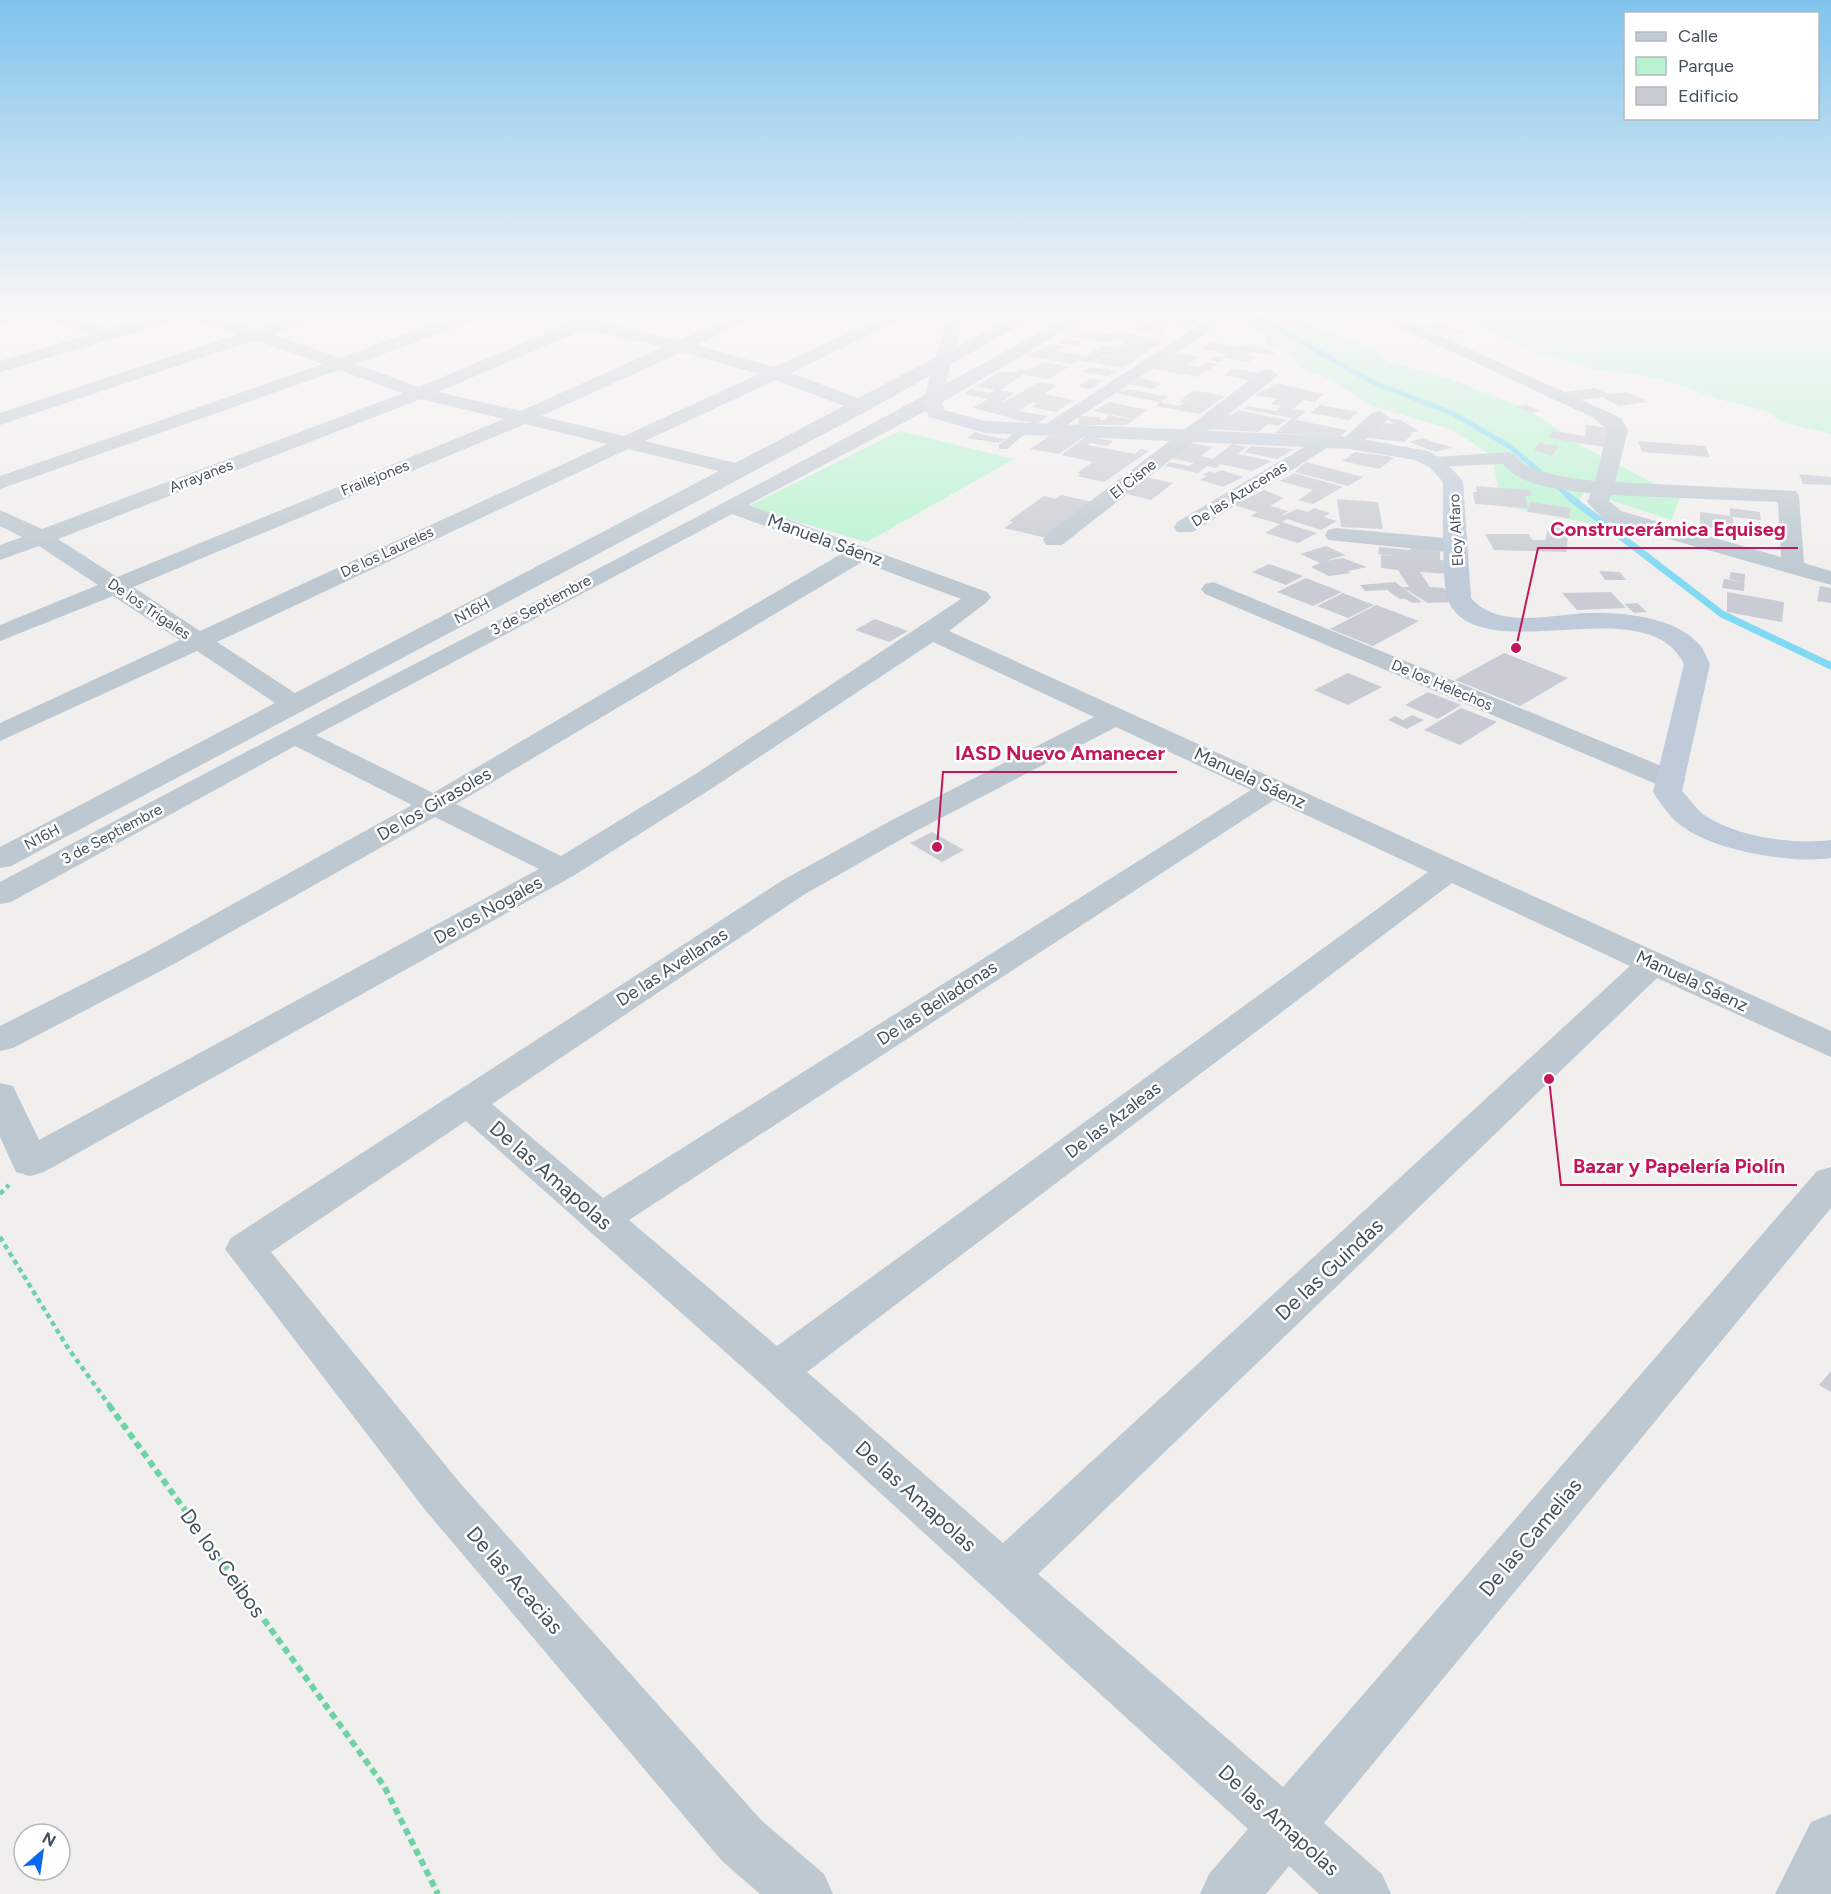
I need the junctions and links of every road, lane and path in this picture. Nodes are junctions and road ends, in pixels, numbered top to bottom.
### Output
1 (45, 404) edge
2 (221, 404) edge
3 (390, 404) edge
4 (464, 404) edge
5 (552, 404) edge
6 (707, 404) edge
7 (858, 404) edge
8 (865, 404) edge
9 (924, 404) edge
10 (933, 404) edge
11 (1076, 404) edge
12 (1229, 404) edge
13 (1580, 404) edge
14 (862, 406) junction
15 (1379, 417) dead end
16 (0, 419) edge
17 (520, 419) junction
18 (1038, 428) junction
19 (1191, 434) junction
20 (1323, 442) junction
21 (1350, 442) junction
22 (624, 443) junction
23 (1003, 447) dead end
24 (1436, 463) junction
25 (736, 469) junction
26 (0, 483) edge
27 (1604, 488) junction
28 (731, 506) junction
29 (0, 517) edge
30 (1185, 527) dead end
31 (1336, 535) dead end
32 (40, 537) junction
33 (1054, 540) dead end
34 (1456, 546) junction
35 (0, 552) edge
36 (860, 553) junction
37 (1793, 567) junction
38 (1831, 579) edge
39 (114, 586) junction
40 (1213, 589) dead end
41 (931, 632) junction
42 (0, 634) edge
43 (195, 641) junction
44 (296, 705) junction
45 (1116, 716) junction
46 (0, 733) edge
47 (295, 735) junction
48 (1671, 780) junction
49 (1273, 788) junction
50 (434, 806) junction
51 (1831, 849) edge
52 (0, 859) edge
53 (562, 869) junction
54 (1450, 870) junction
55 (0, 895) edge
56 (1653, 963) junction
57 (0, 1040) edge
58 (1831, 1045) edge
59 (0, 1095) edge
60 (467, 1102) junction
61 (1831, 1181) edge
62 (601, 1218) junction
63 (0, 1237) edge
64 (245, 1249) joint
65 (776, 1371) junction
66 (1004, 1574) junction
67 (1286, 1826) junction
68 (1831, 1842) edge
69 (438, 1894) edge
70 (804, 1894) edge
71 (1229, 1894) edge
72 (1362, 1894) edge
73 (1804, 1894) edge

1 - 16 street
2 - 26 street
3 - 32 street, Arrayanes
4 - 17 street
5 - 17 street, Frailejones
6 - 22 street, De los Laureles
7 - 14 street
8 - 14 street, N16H
9 - 28 street, 3 de Septiembre
10 - 18 street
11 - 18 street
12 - 19 street, El Cisne
13 - 27 street
14 - 25 street, N16H
15 - 21 street
17 - 22 street
17 - 39 street, Frailejones
18 - 19 street
18 - 23 lane
19 - 20 street
19 - 33 street, El Cisne
20 - 21 street
20 - 30 street, De las Azucenas
21 - 24 street
22 - 25 street
22 - 43 street, De los Laureles
24 - 27 street
24 - 34 street, Eloy Alfaro
25 - 44 street, N16H
27 - 37 street
27 - 37 street
28 - 36 street, Manuela Sáenz
28 - 47 street, 3 de Septiembre
29 - 32 street, De los Trigales
31 - 34 street
32 - 35 street, Arrayanes
32 - 39 street, De los Trigales
34 - 48 street, Eloy Alfaro
36 - 41 street, Manuela Sáenz
36 - 50 street, De los Girasoles
37 - 38 street
39 - 42 street, Frailejones
39 - 43 street, De los Trigales
40 - 48 street, De los Helechos
41 - 45 street, Manuela Sáenz
41 - 53 street, De los Nogales
43 - 44 street, De los Trigales
43 - 46 street, De los Laureles
44 - 52 street, N16H
45 - 49 street, Manuela Sáenz
45 - 60 street, De las Avellanas
47 - 50 street
47 - 55 street, 3 de Septiembre
48 - 51 street, Eloy Alfaro
49 - 54 street, Manuela Sáenz
49 - 62 street, De las Belladonas
50 - 53 street
50 - 57 street, De los Girasoles
53 - 59 street, De los Nogales
54 - 56 street, Manuela Sáenz
54 - 65 street, De las Azaleas
56 - 58 street, Manuela Sáenz
56 - 66 street, De las Guindas
60 - 62 street, De las Amapolas
60 - 64 street, De las Avellanas
61 - 67 street, De las Camelias
62 - 65 street, De las Amapolas
63 - 69 path, De los Ceibos
64 - 70 street, De las Acacias
65 - 66 street, De las Amapolas
66 - 67 street, De las Amapolas
67 - 71 street, De las Camelias
67 - 72 street, De las Amapolas
68 - 73 street

